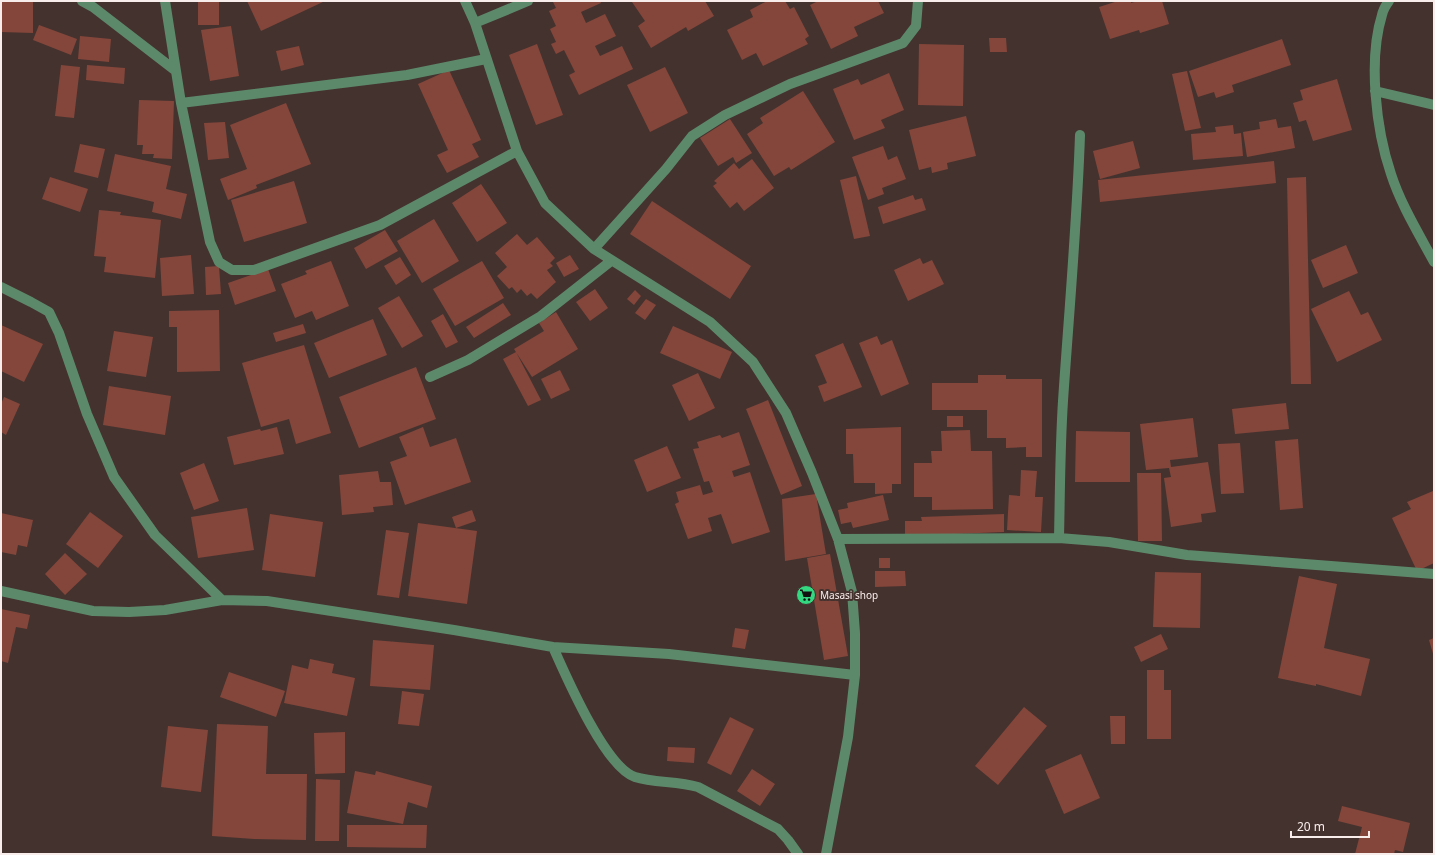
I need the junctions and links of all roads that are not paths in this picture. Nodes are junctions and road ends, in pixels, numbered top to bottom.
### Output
1 (82, 1) edge
2 (165, 1) edge
3 (465, 1) edge
4 (528, 1) edge
5 (918, 1) edge
6 (1389, 1) edge
7 (475, 23) junction
8 (486, 58) junction
9 (176, 71) junction
10 (1375, 91) junction
11 (181, 103) junction
12 (1434, 105) edge
13 (1080, 134) dead end
14 (517, 151) junction
15 (594, 249) junction
16 (611, 261) junction
17 (1434, 262) edge
18 (1, 288) edge
19 (430, 377) dead end
20 (1059, 538) junction
21 (838, 540) junction
22 (1434, 574) edge
23 (1, 591) edge
24 (222, 600) junction
25 (553, 647) junction
26 (855, 675) junction
27 (828, 852) edge
28 (798, 854) edge

1 - 9 street
2 - 9 street
3 - 7 street
4 - 7 street
5 - 15 street
6 - 10 street
7 - 8 street
8 - 11 street
8 - 14 street
9 - 11 street
10 - 12 street
10 - 17 street
11 - 14 street
13 - 20 street
14 - 15 street
15 - 16 street
16 - 19 street
16 - 21 street
18 - 24 street
20 - 21 street
20 - 22 street
21 - 26 street
23 - 24 street
24 - 25 street
25 - 26 street
25 - 28 street
26 - 27 street

